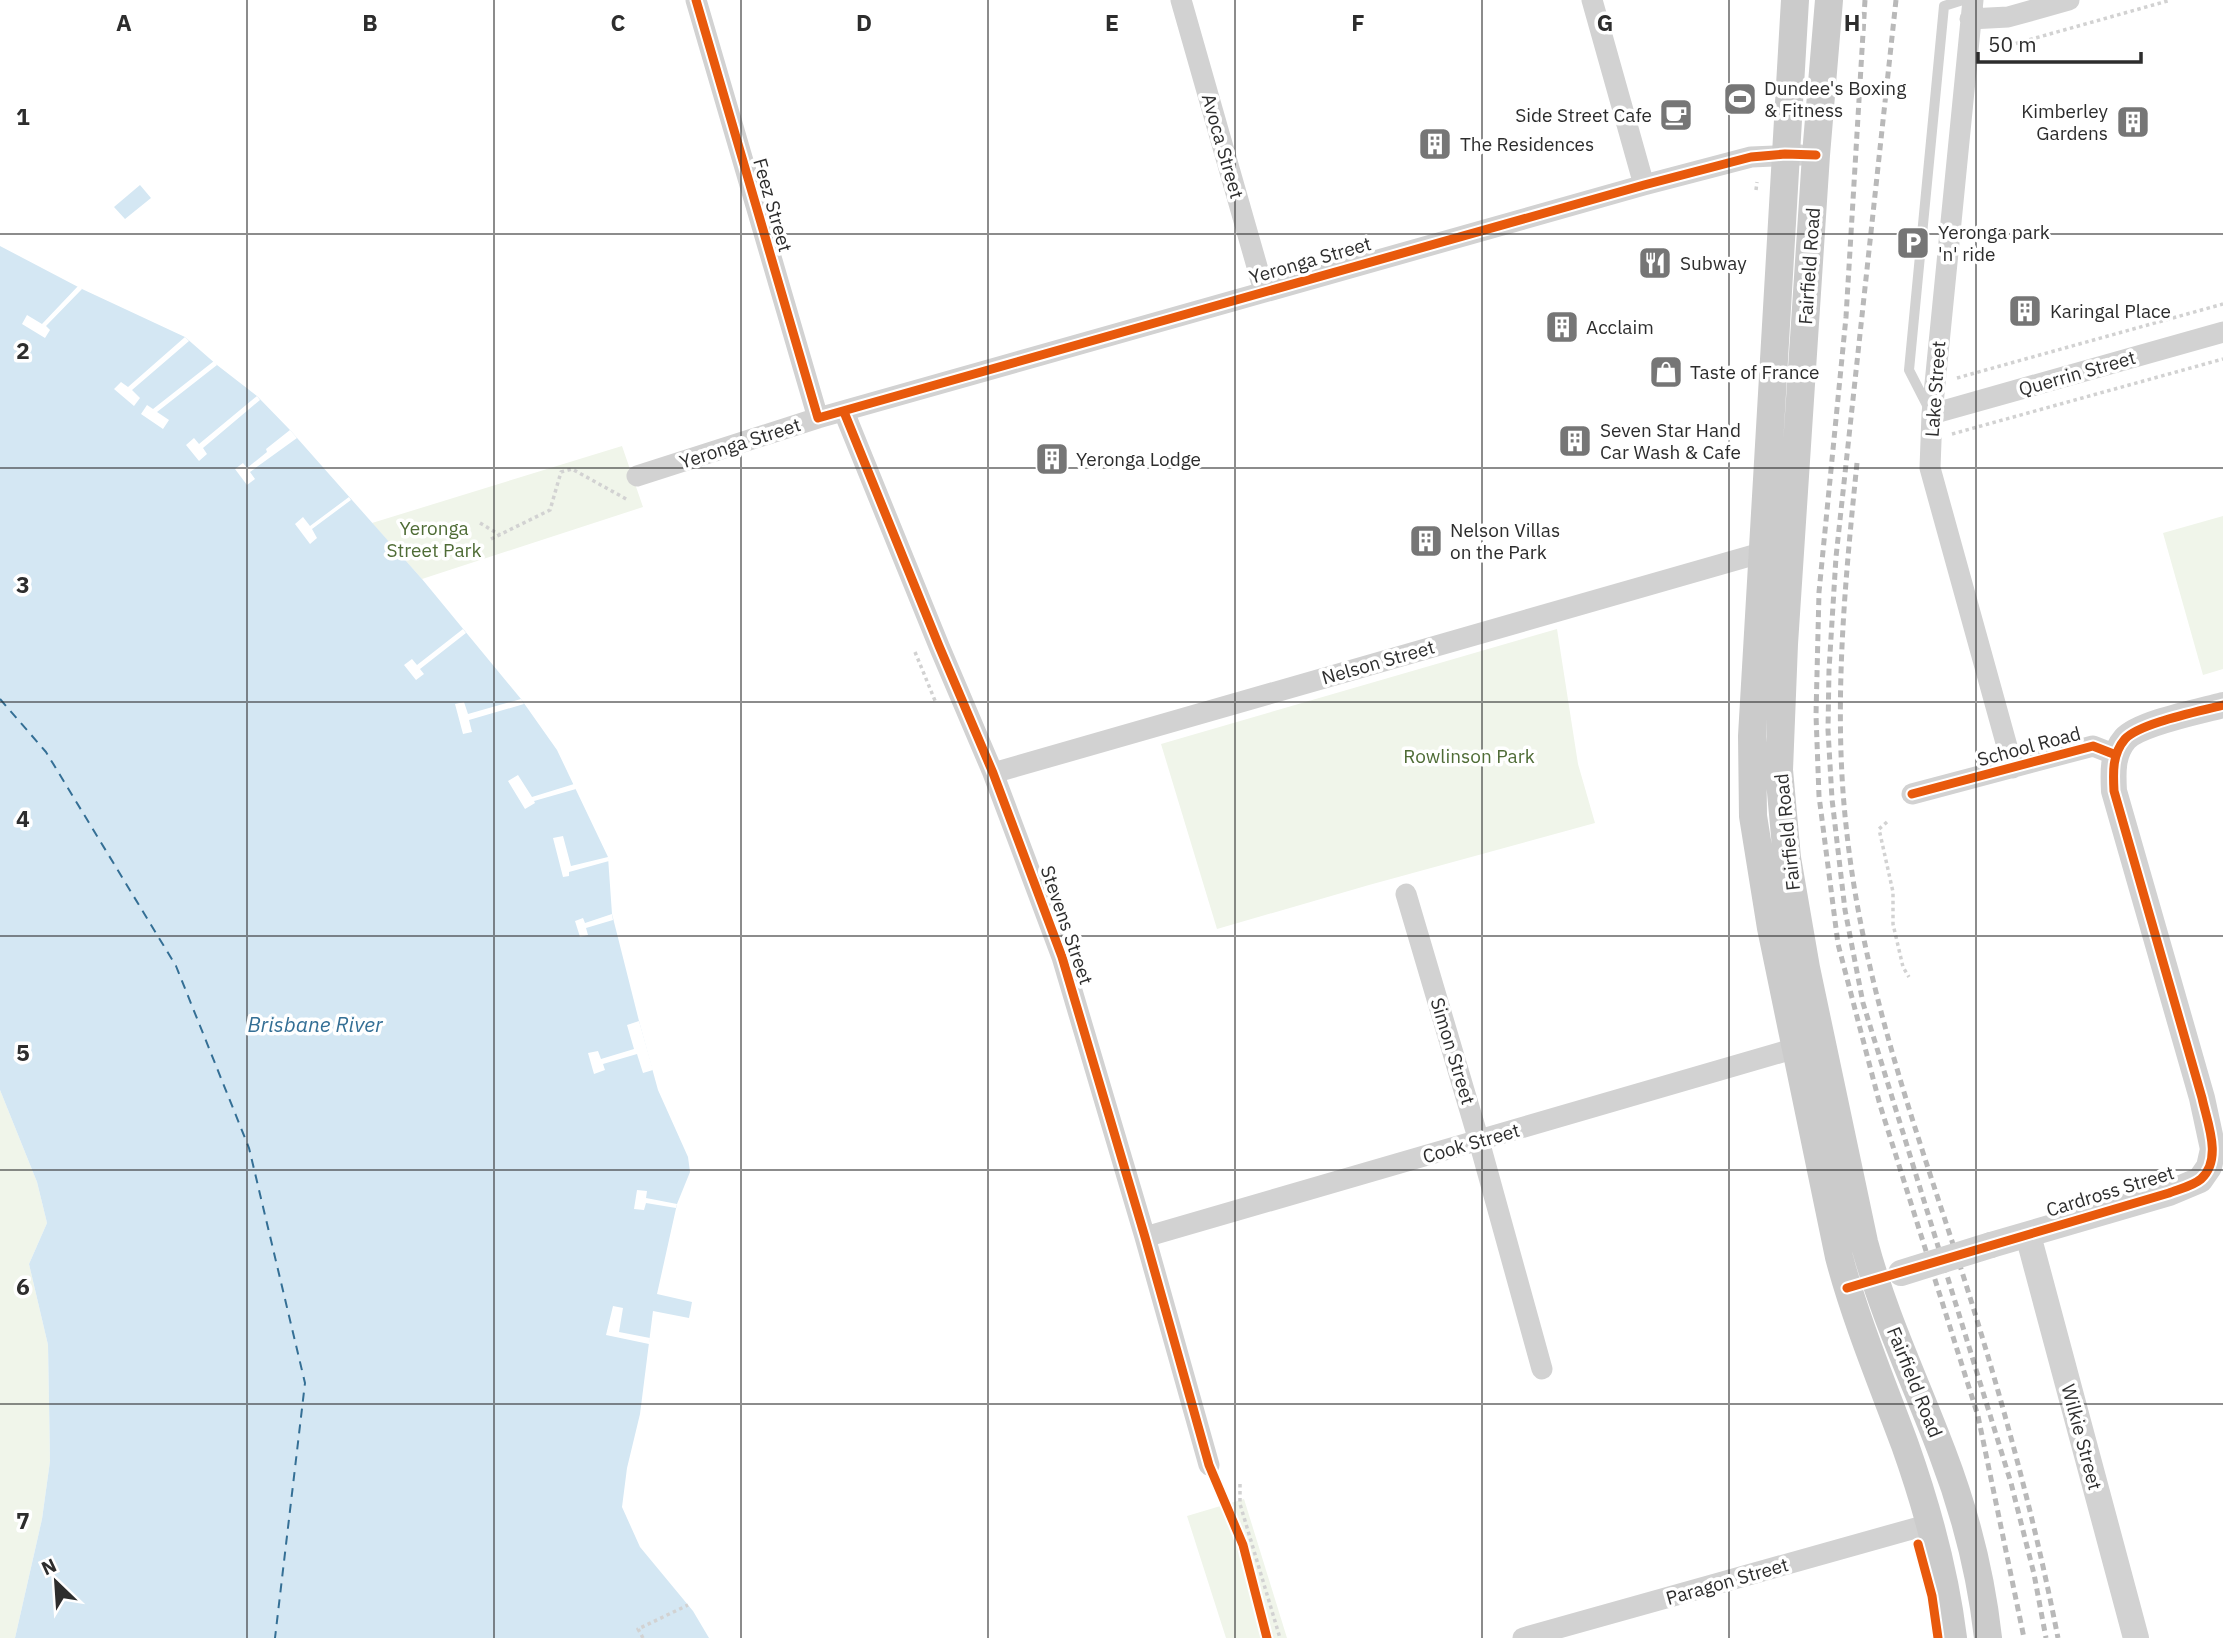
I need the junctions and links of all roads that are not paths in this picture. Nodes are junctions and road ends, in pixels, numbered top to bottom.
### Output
1 (696, 0) edge
2 (1181, 0) edge
3 (1592, 0) edge
4 (1795, 0) edge
5 (1829, 0) edge
6 (2069, 0) edge
7 (1969, 6) edge
8 (1785, 154) junction
9 (1816, 155) junction
10 (1644, 185) junction
11 (1265, 291) junction
12 (2223, 332) edge
13 (844, 412) junction
14 (1932, 414) junction
15 (818, 418) junction
16 (637, 476) dead end
17 (1764, 552) junction
18 (2223, 705) edge
19 (2116, 755) junction
20 (2013, 768) junction
21 (993, 773) junction
22 (1912, 794) dead end
23 (1406, 894) dead end
24 (1796, 1048) junction
25 (1479, 1141) junction
26 (2028, 1235) junction
27 (1145, 1237) junction
28 (1874, 1280) junction
29 (1847, 1288) junction
30 (1542, 1369) dead end
31 (1209, 1465) dead end
32 (1930, 1524) junction
33 (1523, 1638) edge
34 (1953, 1638) edge
35 (1988, 1638) edge
36 (2136, 1638) edge

1 - 15 street, Feez Street
2 - 11 street, Avoca Street
3 - 10 street
4 - 8 main road, Fairfield Road
5 - 9 main road, Fairfield Road
6 - 7 street
7 - 14 street, Lake Street
7 - 14 lane
8 - 9 street, Yeronga Street
8 - 10 street, Yeronga Street
8 - 17 main road, Fairfield Road
9 - 28 main road, Fairfield Road
10 - 11 street, Yeronga Street
11 - 13 street, Yeronga Street
12 - 14 street, Querrin Street
13 - 15 street, Yeronga Street
13 - 21 street, Stevens Street
14 - 20 street, Lake Street
15 - 16 street, Yeronga Street
17 - 21 street, Nelson Street
17 - 24 main road, Fairfield Road
18 - 19 street
19 - 20 street, School Road
19 - 26 street, Cardross Street
20 - 22 street, School Road
21 - 27 street, Stevens Street
23 - 25 street, Simon Street
24 - 25 street, Cook Street
24 - 29 main road, Fairfield Road
25 - 27 street, Cook Street
25 - 30 street, Simon Street
26 - 28 street, Cardross Street, bridge
26 - 36 street, Wilkie Street
27 - 31 street, Stevens Street
28 - 29 street, Cardross Street
28 - 35 main road, Fairfield Road
29 - 32 main road, Fairfield Road
32 - 33 street, Paragon Street
32 - 34 main road, Fairfield Road

